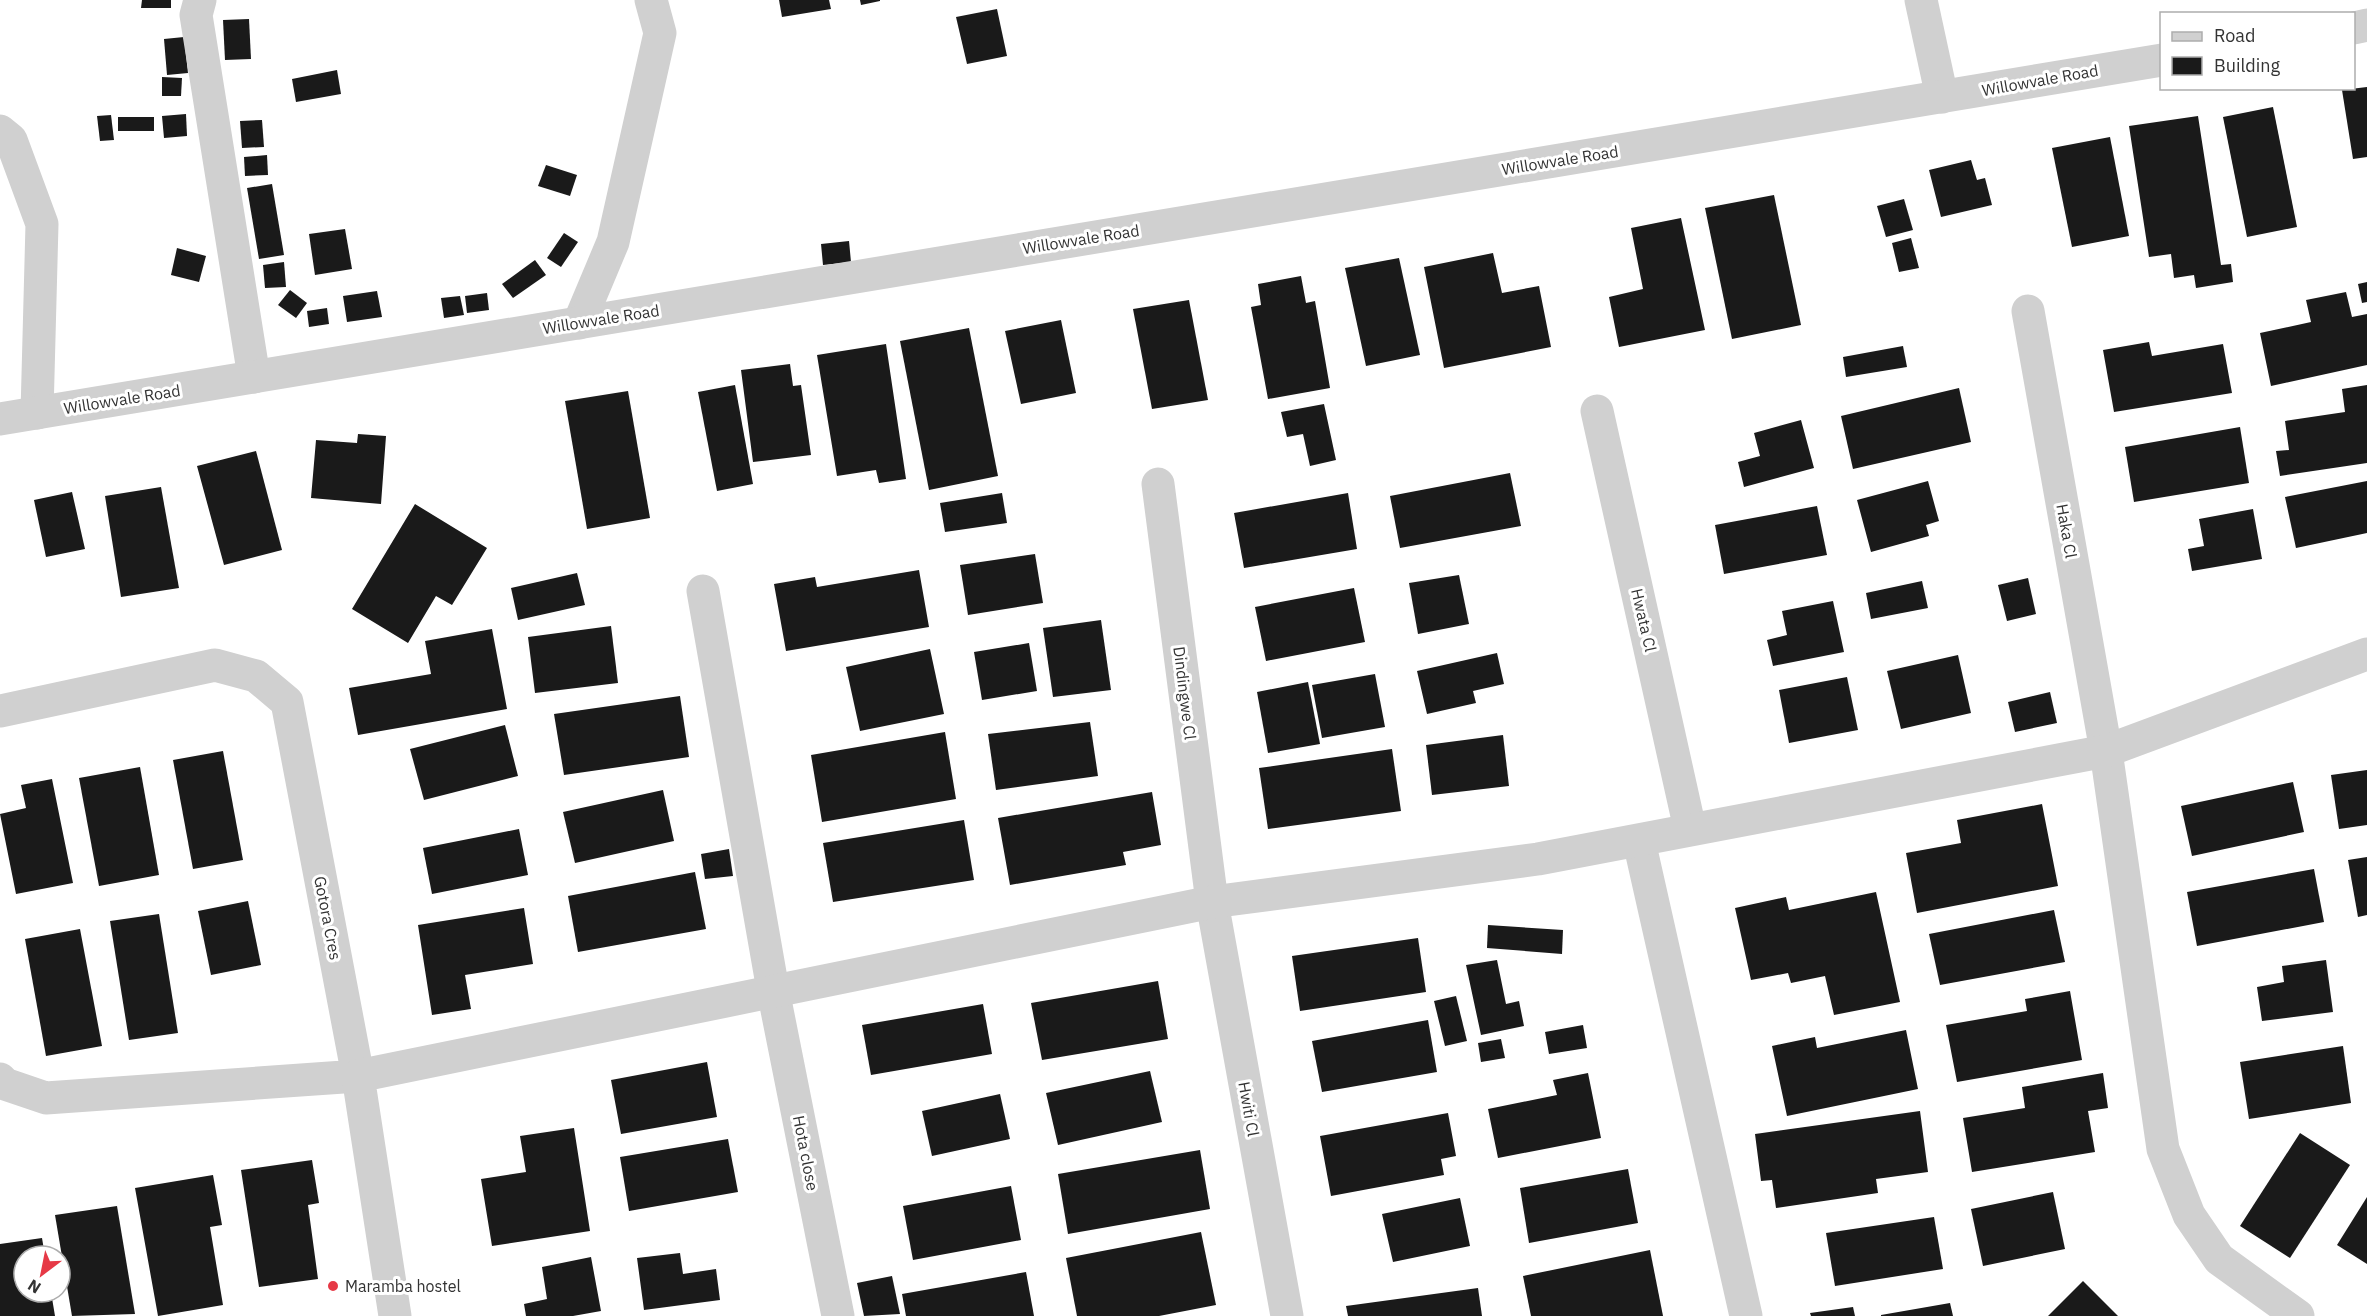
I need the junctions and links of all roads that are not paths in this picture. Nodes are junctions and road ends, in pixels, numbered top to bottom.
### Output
1 (200, 0) edge
2 (651, 0) edge
3 (1921, 0) edge
4 (2160, 60) edge
5 (1942, 97) junction
6 (0, 131) edge
7 (2028, 311) dead end
8 (579, 323) junction
9 (254, 376) junction
10 (1597, 411) dead end
11 (37, 413) junction
12 (0, 419) edge
13 (1158, 484) dead end
14 (703, 591) dead end
15 (2367, 654) edge
16 (0, 711) edge
17 (2106, 751) junction
18 (1690, 829) junction
19 (1639, 841) junction
20 (1212, 902) junction
21 (773, 990) junction
22 (358, 1076) junction
23 (0, 1079) edge
24 (395, 1316) edge
25 (838, 1316) edge
26 (1287, 1316) edge
27 (1746, 1316) edge
28 (2298, 1316) edge

1 - 9 street
2 - 8 street
3 - 5 street
4 - 5 street, Willowvale Road
5 - 8 street, Willowvale Road
6 - 11 street
7 - 17 street, Haka Cl
8 - 9 street, Willowvale Road
9 - 11 street, Willowvale Road
10 - 18 street, Hwata Cl
11 - 12 street, Willowvale Road
13 - 20 street, Dindingwe Cl
14 - 21 street, Hota close
15 - 17 street
16 - 22 street, Gotora Cres
17 - 18 street
17 - 28 street, Haka Cl
18 - 19 street
19 - 20 street
19 - 27 street
20 - 21 street
20 - 26 street, Hwiti Cl
21 - 22 street
21 - 25 street, Hota close
22 - 23 street
22 - 24 street, Gotora Cres

